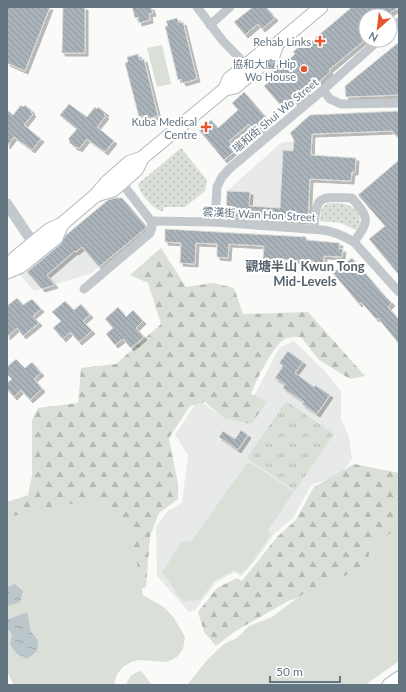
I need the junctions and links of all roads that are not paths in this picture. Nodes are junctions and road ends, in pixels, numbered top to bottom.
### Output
1 (197, 7) edge
2 (230, 7) edge
3 (321, 7) edge
4 (210, 25) junction
5 (370, 48) edge
6 (250, 68) junction
7 (323, 90) junction
8 (399, 103) edge
9 (118, 179) junction
10 (7, 204) edge
11 (151, 222) junction
12 (215, 222) junction
13 (314, 229) junction
14 (354, 242) junction
15 (37, 247) junction
16 (7, 268) edge
17 (7, 272) edge
18 (84, 289) dead end
19 (399, 292) edge
20 (399, 678) edge
21 (389, 685) edge

1 - 4 street
2 - 4 street
3 - 6 main road
4 - 6 street
5 - 7 street, 瑞和街 Shui Wo Street
6 - 9 main road
7 - 8 street
7 - 12 street, 瑞和街 Shui Wo Street
9 - 11 street
9 - 15 main road
10 - 15 street
11 - 12 street, 雲漢街 Wan Hon Street
11 - 18 street
12 - 13 street, 雲漢街 Wan Hon Street
13 - 14 street, 雲漢街 Wan Hon Street
13 - 14 street
14 - 19 street, 雲漢街 Wan Hon Street
15 - 16 main road
15 - 17 main road
20 - 21 main road

